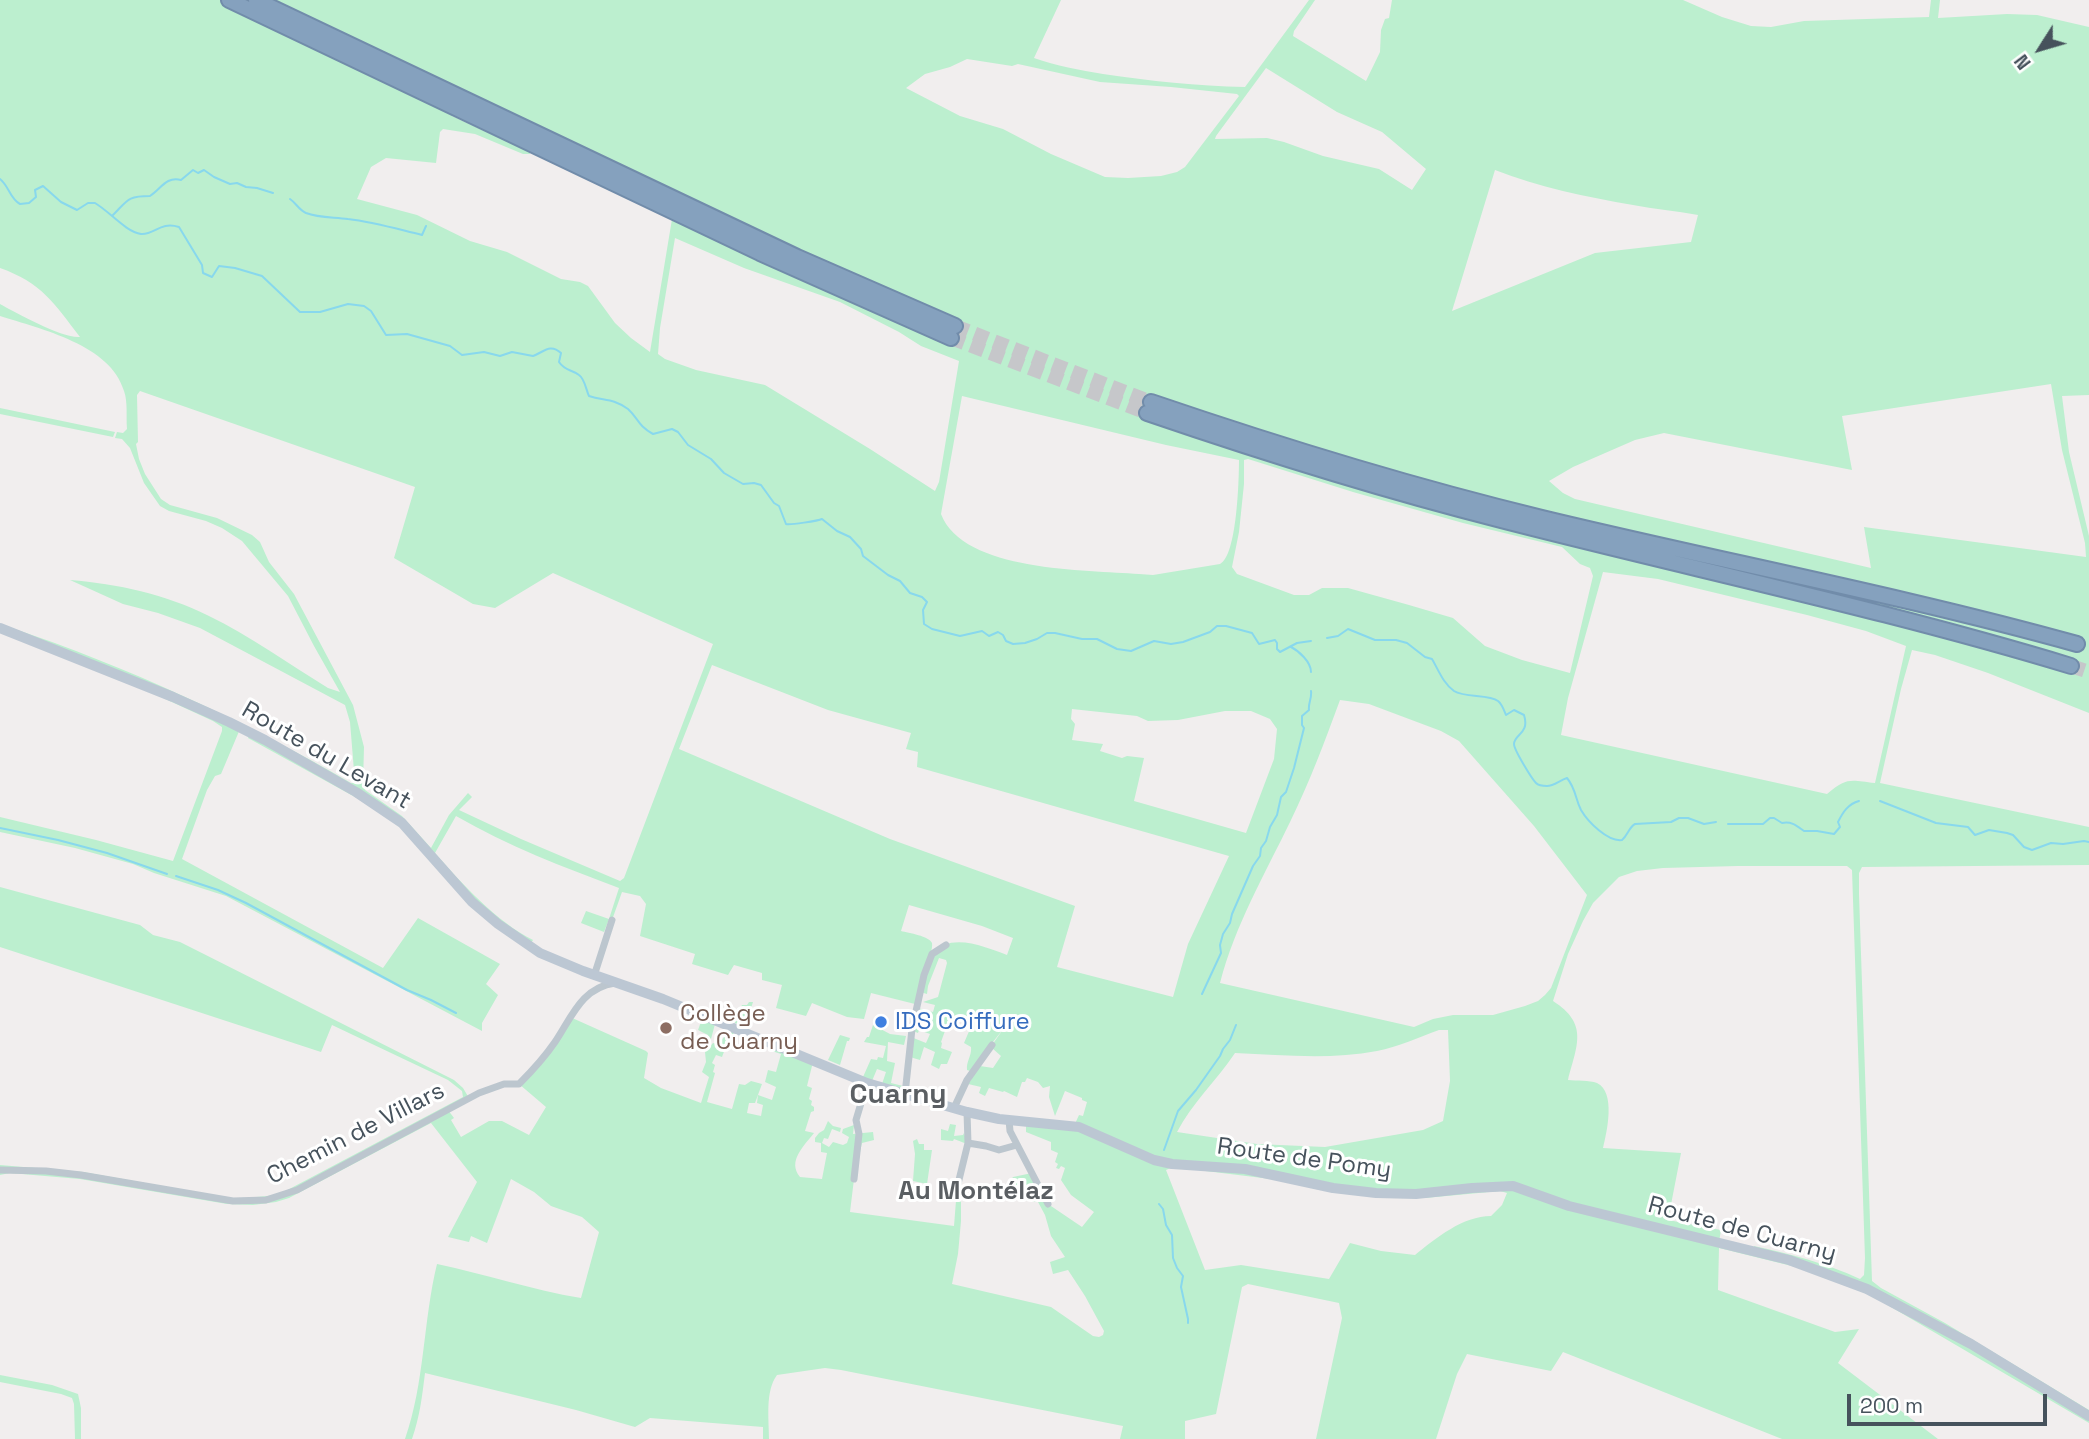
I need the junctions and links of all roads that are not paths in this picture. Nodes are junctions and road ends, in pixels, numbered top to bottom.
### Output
1 (229, 0) edge
2 (256, 0) edge
3 (0, 628) edge
4 (2077, 644) dead end
5 (2071, 667) tunnel mouth
6 (612, 920) dead end
7 (946, 945) dead end
8 (591, 974) junction
9 (617, 983) junction
10 (588, 993) junction
11 (992, 1045) dead end
12 (867, 1083) junction
13 (905, 1094) junction
14 (954, 1108) junction
15 (967, 1112) junction
16 (1009, 1121) junction
17 (968, 1143) junction
18 (1017, 1145) junction
19 (0, 1170) edge
20 (854, 1179) dead end
21 (957, 1188) dead end
22 (1522, 1189) joint
23 (1048, 1204) dead end
24 (2089, 1416) edge

1 - 2 highway
3 - 8 street, Route du Levant
4 - 5 highway
6 - 8 street
7 - 13 street
8 - 9 street, Route du Levant
8 - 10 street
9 - 10 street
9 - 12 street, Route du Levant
10 - 19 street, Chemin de Villars
11 - 14 street
12 - 13 street, Route du Levant
12 - 20 street
13 - 14 street, Route du Levant
14 - 15 street, Route du Levant
15 - 16 street, Route du Levant
15 - 17 street
16 - 18 street
16 - 22 street, Route de Pomy
17 - 18 street
17 - 21 street
18 - 23 street
22 - 24 street, Route de Cuarny

